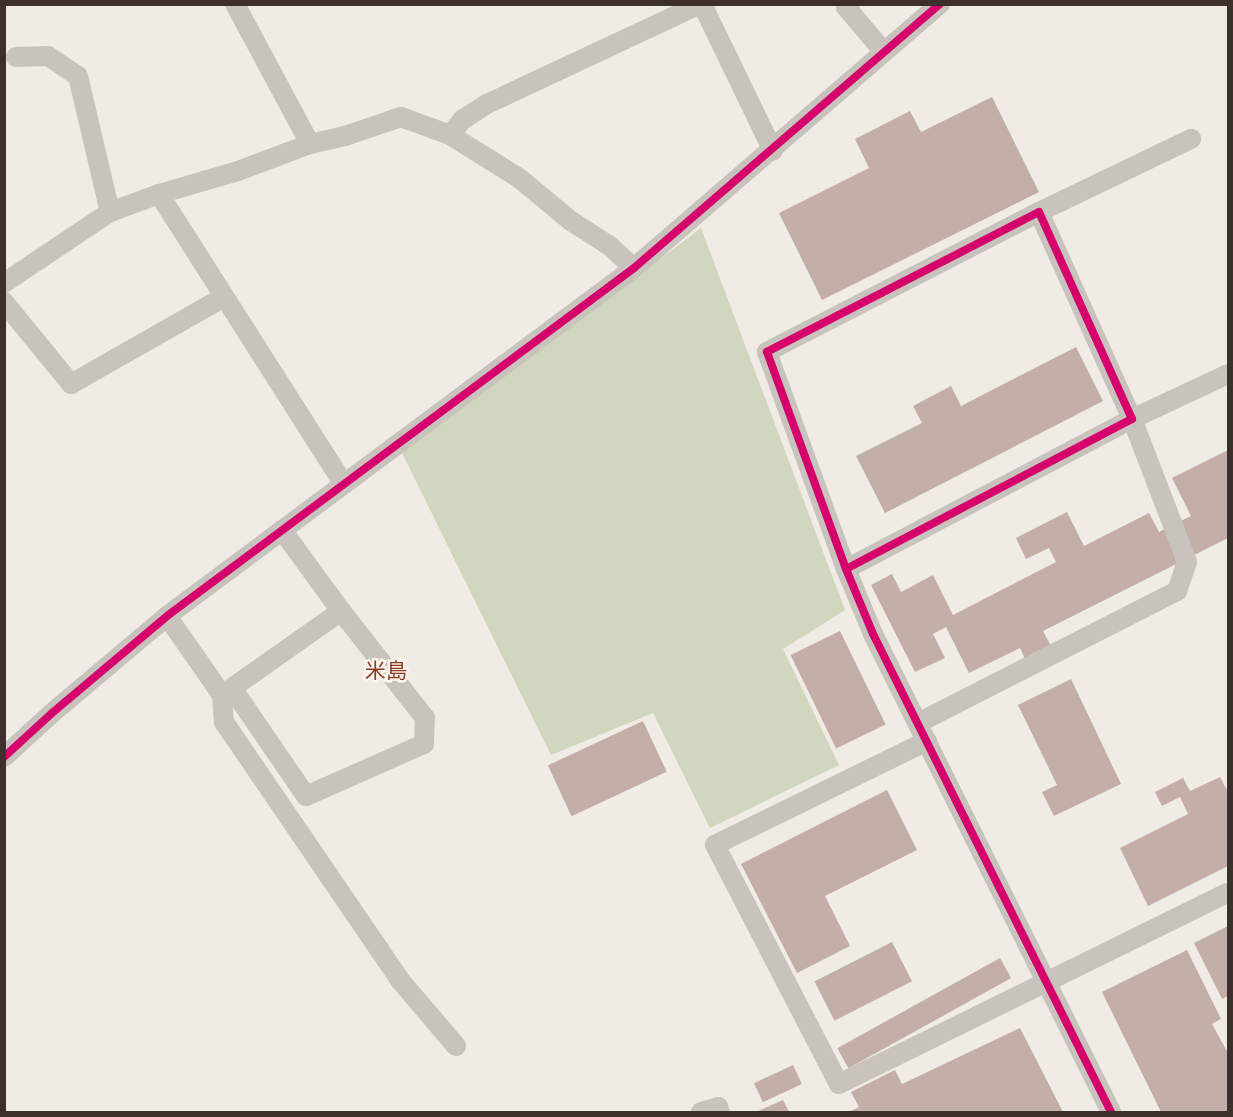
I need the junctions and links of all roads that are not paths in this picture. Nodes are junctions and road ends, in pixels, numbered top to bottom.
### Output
1 (235, 4) edge
2 (701, 4) edge
3 (850, 4) edge
4 (940, 4) edge
5 (883, 51) junction
6 (16, 57) dead end
7 (450, 135) junction
8 (1191, 139) dead end
9 (310, 144) junction
10 (773, 152) junction
11 (159, 194) junction
12 (110, 212) junction
13 (1039, 212) junction
14 (634, 268) junction
15 (4, 283) edge
16 (224, 297) junction
17 (4, 302) edge
18 (1228, 374) edge
19 (1132, 419) junction
20 (344, 484) junction
21 (282, 530) junction
22 (846, 569) junction
23 (341, 611) junction
24 (167, 616) junction
25 (227, 691) junction
26 (922, 732) junction
27 (4, 757) edge
28 (1228, 893) edge
29 (1046, 982) junction
30 (456, 1046) dead end
31 (701, 1113) edge
32 (720, 1113) edge
33 (1111, 1113) edge

1 - 9 street
2 - 7 street
2 - 10 street
3 - 5 street
4 - 5 street
5 - 10 street
6 - 12 street
7 - 9 street
7 - 14 street
8 - 13 street
9 - 11 street
10 - 14 street
11 - 12 street
11 - 16 street
12 - 15 street
13 - 19 street
13 - 22 street
14 - 20 street
16 - 17 street
16 - 20 street
18 - 19 street
19 - 22 street
19 - 26 street
20 - 21 street
21 - 23 street
21 - 24 street
22 - 26 street
23 - 25 street
23 - 25 street
24 - 25 street
24 - 27 street
25 - 30 street
26 - 29 street
26 - 29 street
28 - 29 street
29 - 33 street
31 - 32 street

